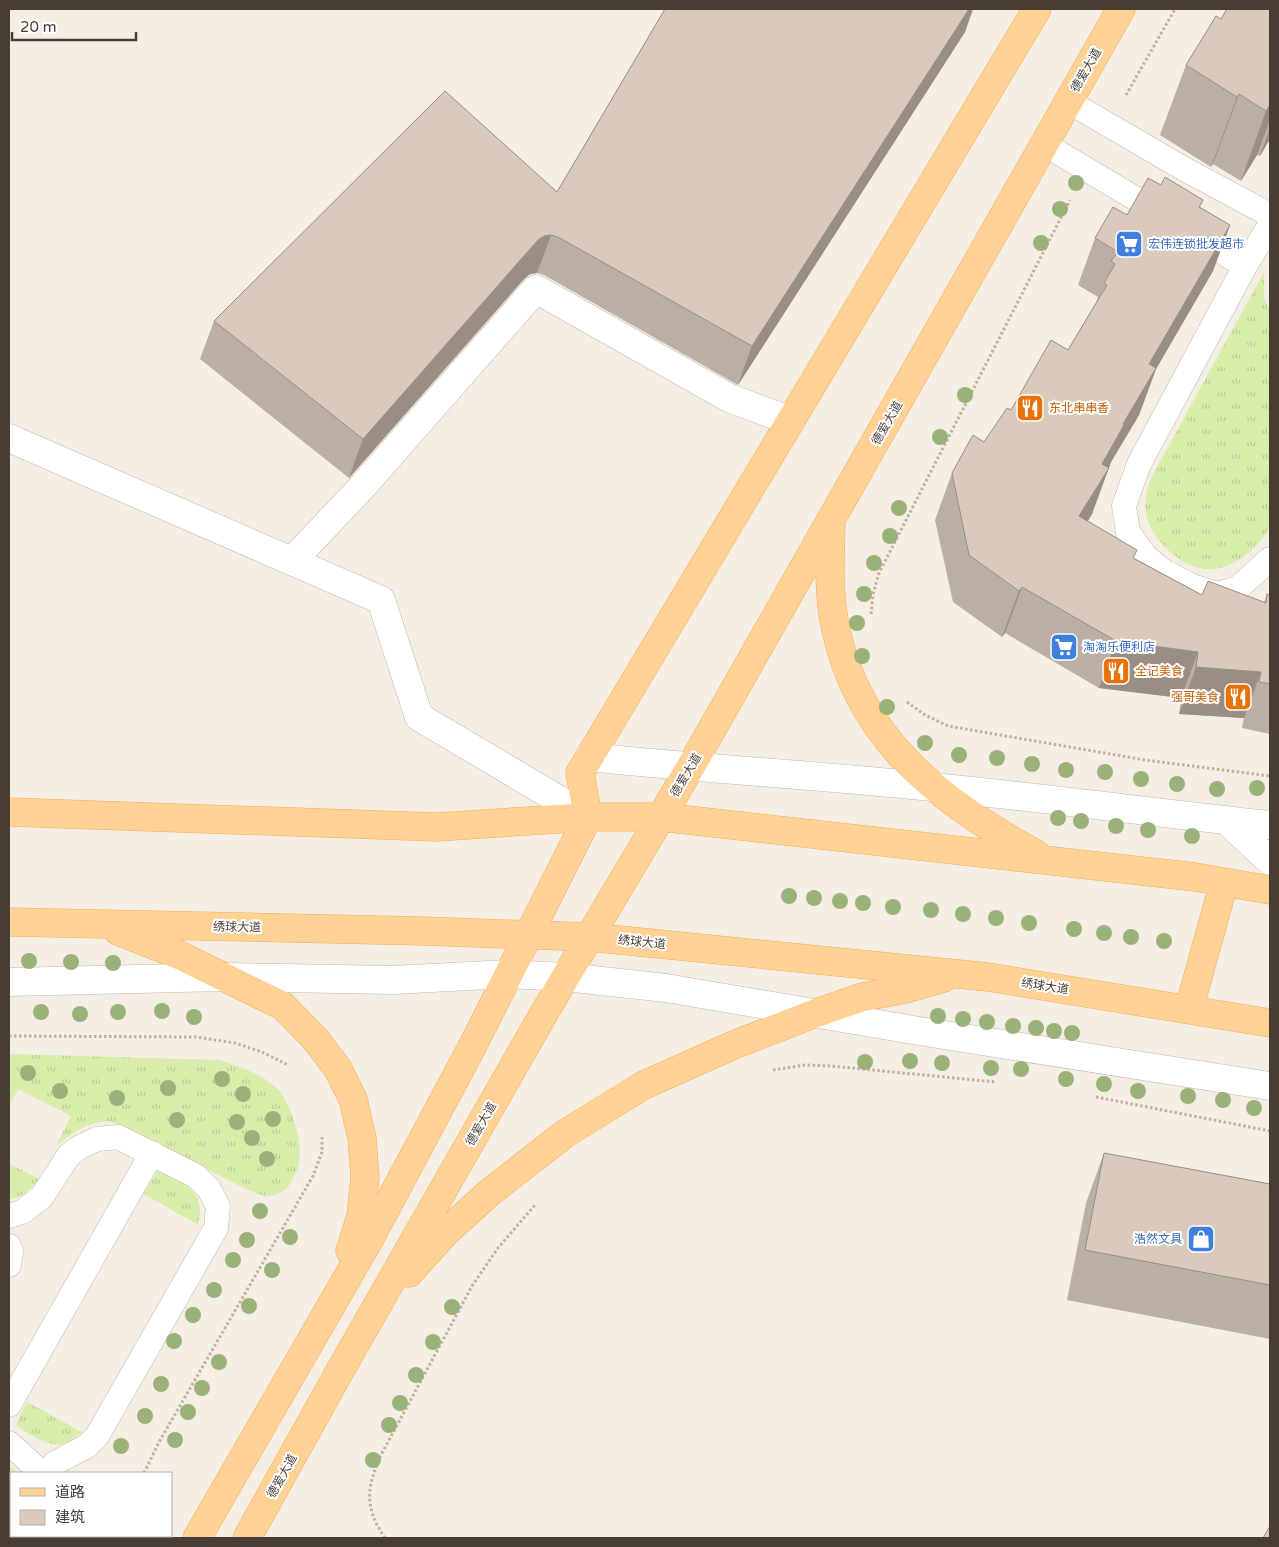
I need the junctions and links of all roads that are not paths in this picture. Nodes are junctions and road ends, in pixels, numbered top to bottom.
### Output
1 (1037, 9) edge
2 (1122, 9) edge
3 (1069, 102) junction
4 (1044, 144) junction
5 (1270, 214) edge
6 (1270, 225) edge
7 (1245, 266) junction
8 (791, 421) junction
9 (9, 438) edge
10 (832, 520) junction
11 (1270, 559) edge
12 (292, 561) junction
13 (589, 757) junction
14 (690, 768) junction
15 (932, 786) junction
16 (9, 812) edge
17 (588, 817) junction
18 (660, 817) junction
19 (1226, 820) junction
20 (1270, 825) edge
21 (1048, 861) junction
22 (1270, 861) edge
23 (1224, 883) junction
24 (1270, 890) edge
25 (9, 922) edge
26 (100, 924) junction
27 (529, 935) junction
28 (589, 936) junction
29 (508, 974) junction
30 (958, 974) junction
31 (222, 977) junction
32 (565, 977) junction
33 (9, 982) edge
34 (1189, 1009) junction
35 (816, 1013) junction
36 (1270, 1023) edge
37 (1270, 1086) edge
38 (152, 1153) junction
39 (9, 1216) edge
40 (9, 1246) edge
41 (9, 1265) edge
42 (332, 1304) junction
43 (364, 1329) junction
44 (9, 1405) edge
45 (9, 1443) edge
46 (37, 1472) edge
47 (48, 1472) edge
48 (197, 1538) edge
49 (247, 1538) edge

1 - 8 main road
2 - 3 main road, 德爱大道
3 - 4 main road, 德爱大道
3 - 5 lane
4 - 7 lane
4 - 10 main road, 德爱大道
6 - 7 lane
7 - 11 lane
8 - 12 street
8 - 13 main road
9 - 12 street
10 - 14 main road, 德爱大道
10 - 15 main road
12 - 17 street
13 - 14 street
13 - 17 main road
14 - 15 street
14 - 18 main road, 德爱大道
15 - 19 street
15 - 21 main road
16 - 17 main road
17 - 18 main road
17 - 27 main road
18 - 21 main road
18 - 28 main road, 德爱大道
19 - 20 street
19 - 22 street
21 - 23 main road
23 - 24 main road
23 - 34 main road
25 - 26 main road, 绣球大道
26 - 27 main road, 绣球大道
26 - 31 main road
27 - 28 main road, 绣球大道
27 - 29 main road
28 - 30 main road, 绣球大道
28 - 32 main road, 德爱大道
29 - 31 street
29 - 32 street
29 - 42 main road
30 - 34 main road, 绣球大道
30 - 35 main road
31 - 33 street
31 - 42 main road
32 - 35 street
32 - 43 main road, 德爱大道
34 - 36 main road, 绣球大道
35 - 37 street
35 - 43 main road
38 - 39 lane
38 - 44 lane
38 - 47 lane
40 - 41 lane
42 - 48 main road
43 - 49 main road, 德爱大道
45 - 46 lane

